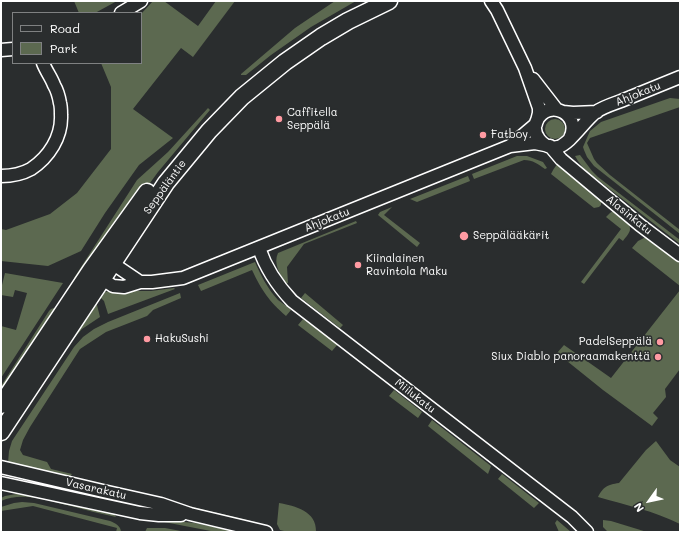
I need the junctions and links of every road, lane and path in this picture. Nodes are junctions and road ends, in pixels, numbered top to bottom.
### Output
1 (141, 1) edge
2 (365, 1) edge
3 (389, 1) edge
4 (495, 4) edge
5 (124, 12) edge
6 (12, 48) edge
7 (1, 50) edge
8 (43, 64) edge
9 (525, 68) junction
10 (680, 77) edge
11 (560, 111) junction
12 (597, 112) junction
13 (536, 122) junction
14 (568, 140) junction
15 (510, 146) junction
16 (547, 146) junction
17 (580, 173) junction
18 (1, 176) edge
19 (259, 248) junction
20 (680, 255) edge
21 (107, 260) junction
22 (97, 275) junction
23 (140, 282) junction
24 (1, 405) edge
25 (1, 432) edge
26 (1, 467) edge
27 (1, 483) edge
28 (29, 490) junction
29 (1, 493) edge
30 (190, 514) junction
31 (266, 532) edge
32 (587, 532) edge

1 - 5 street
2 - 21 main road, Seppäläntie
3 - 21 main road, Seppäläntie
4 - 9 street
6 - 7 street
8 - 18 street
9 - 11 street
9 - 13 street
10 - 12 street, Ahjokatu
11 - 12 street, Ahjokatu
11 - 13 street
11 - 14 street
12 - 14 street, Ahjokatu
13 - 15 street, Ahjokatu
13 - 16 street
14 - 16 street
14 - 17 street, Alasinkatu
15 - 16 street, Ahjokatu
15 - 19 street, Ahjokatu
16 - 17 street, Alasinkatu
17 - 20 street, Alasinkatu
19 - 23 street, Ahjokatu
19 - 32 street, Miilukatu
21 - 22 main road, Seppäläntie
21 - 23 street
22 - 23 street, Ahjokatu
22 - 24 main road, Seppäläntie
22 - 25 main road, Seppäläntie
26 - 30 street, Vasarakatu
27 - 28 street, Vasarakatu
28 - 29 street
28 - 30 street, Vasarakatu
30 - 31 street, Vasarakatu

